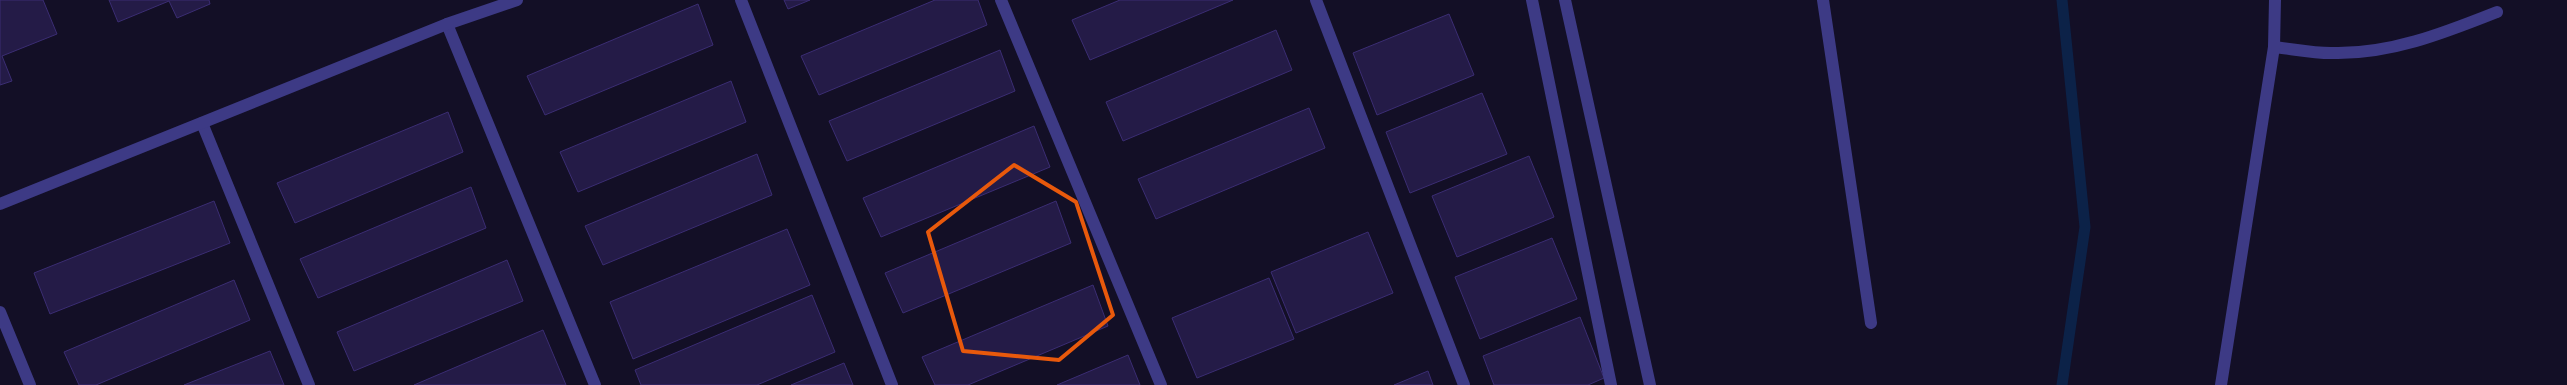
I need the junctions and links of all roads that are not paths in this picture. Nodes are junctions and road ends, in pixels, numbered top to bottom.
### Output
1 (516, 0) edge
2 (740, 0) edge
3 (1001, 0) edge
4 (1316, 0) edge
5 (1532, 0) edge
6 (1565, 0) edge
7 (1824, 0) edge
8 (2275, 0) edge
9 (2497, 12) dead end
10 (447, 24) junction
11 (2274, 47) junction
12 (202, 123) junction
13 (0, 204) edge
14 (0, 312) edge
15 (1871, 323) dead end
16 (30, 385) edge
17 (309, 385) edge
18 (595, 385) edge
19 (892, 385) edge
20 (1161, 385) edge
21 (1464, 385) edge
22 (1611, 385) edge
23 (1650, 385) edge
24 (2221, 385) edge

1 - 10 street
2 - 19 street
3 - 20 street
4 - 21 street
5 - 22 street
6 - 23 street
7 - 15 street
8 - 11 street
9 - 11 street
10 - 12 street
10 - 18 street
11 - 24 street
12 - 13 street
12 - 17 street
14 - 16 street

